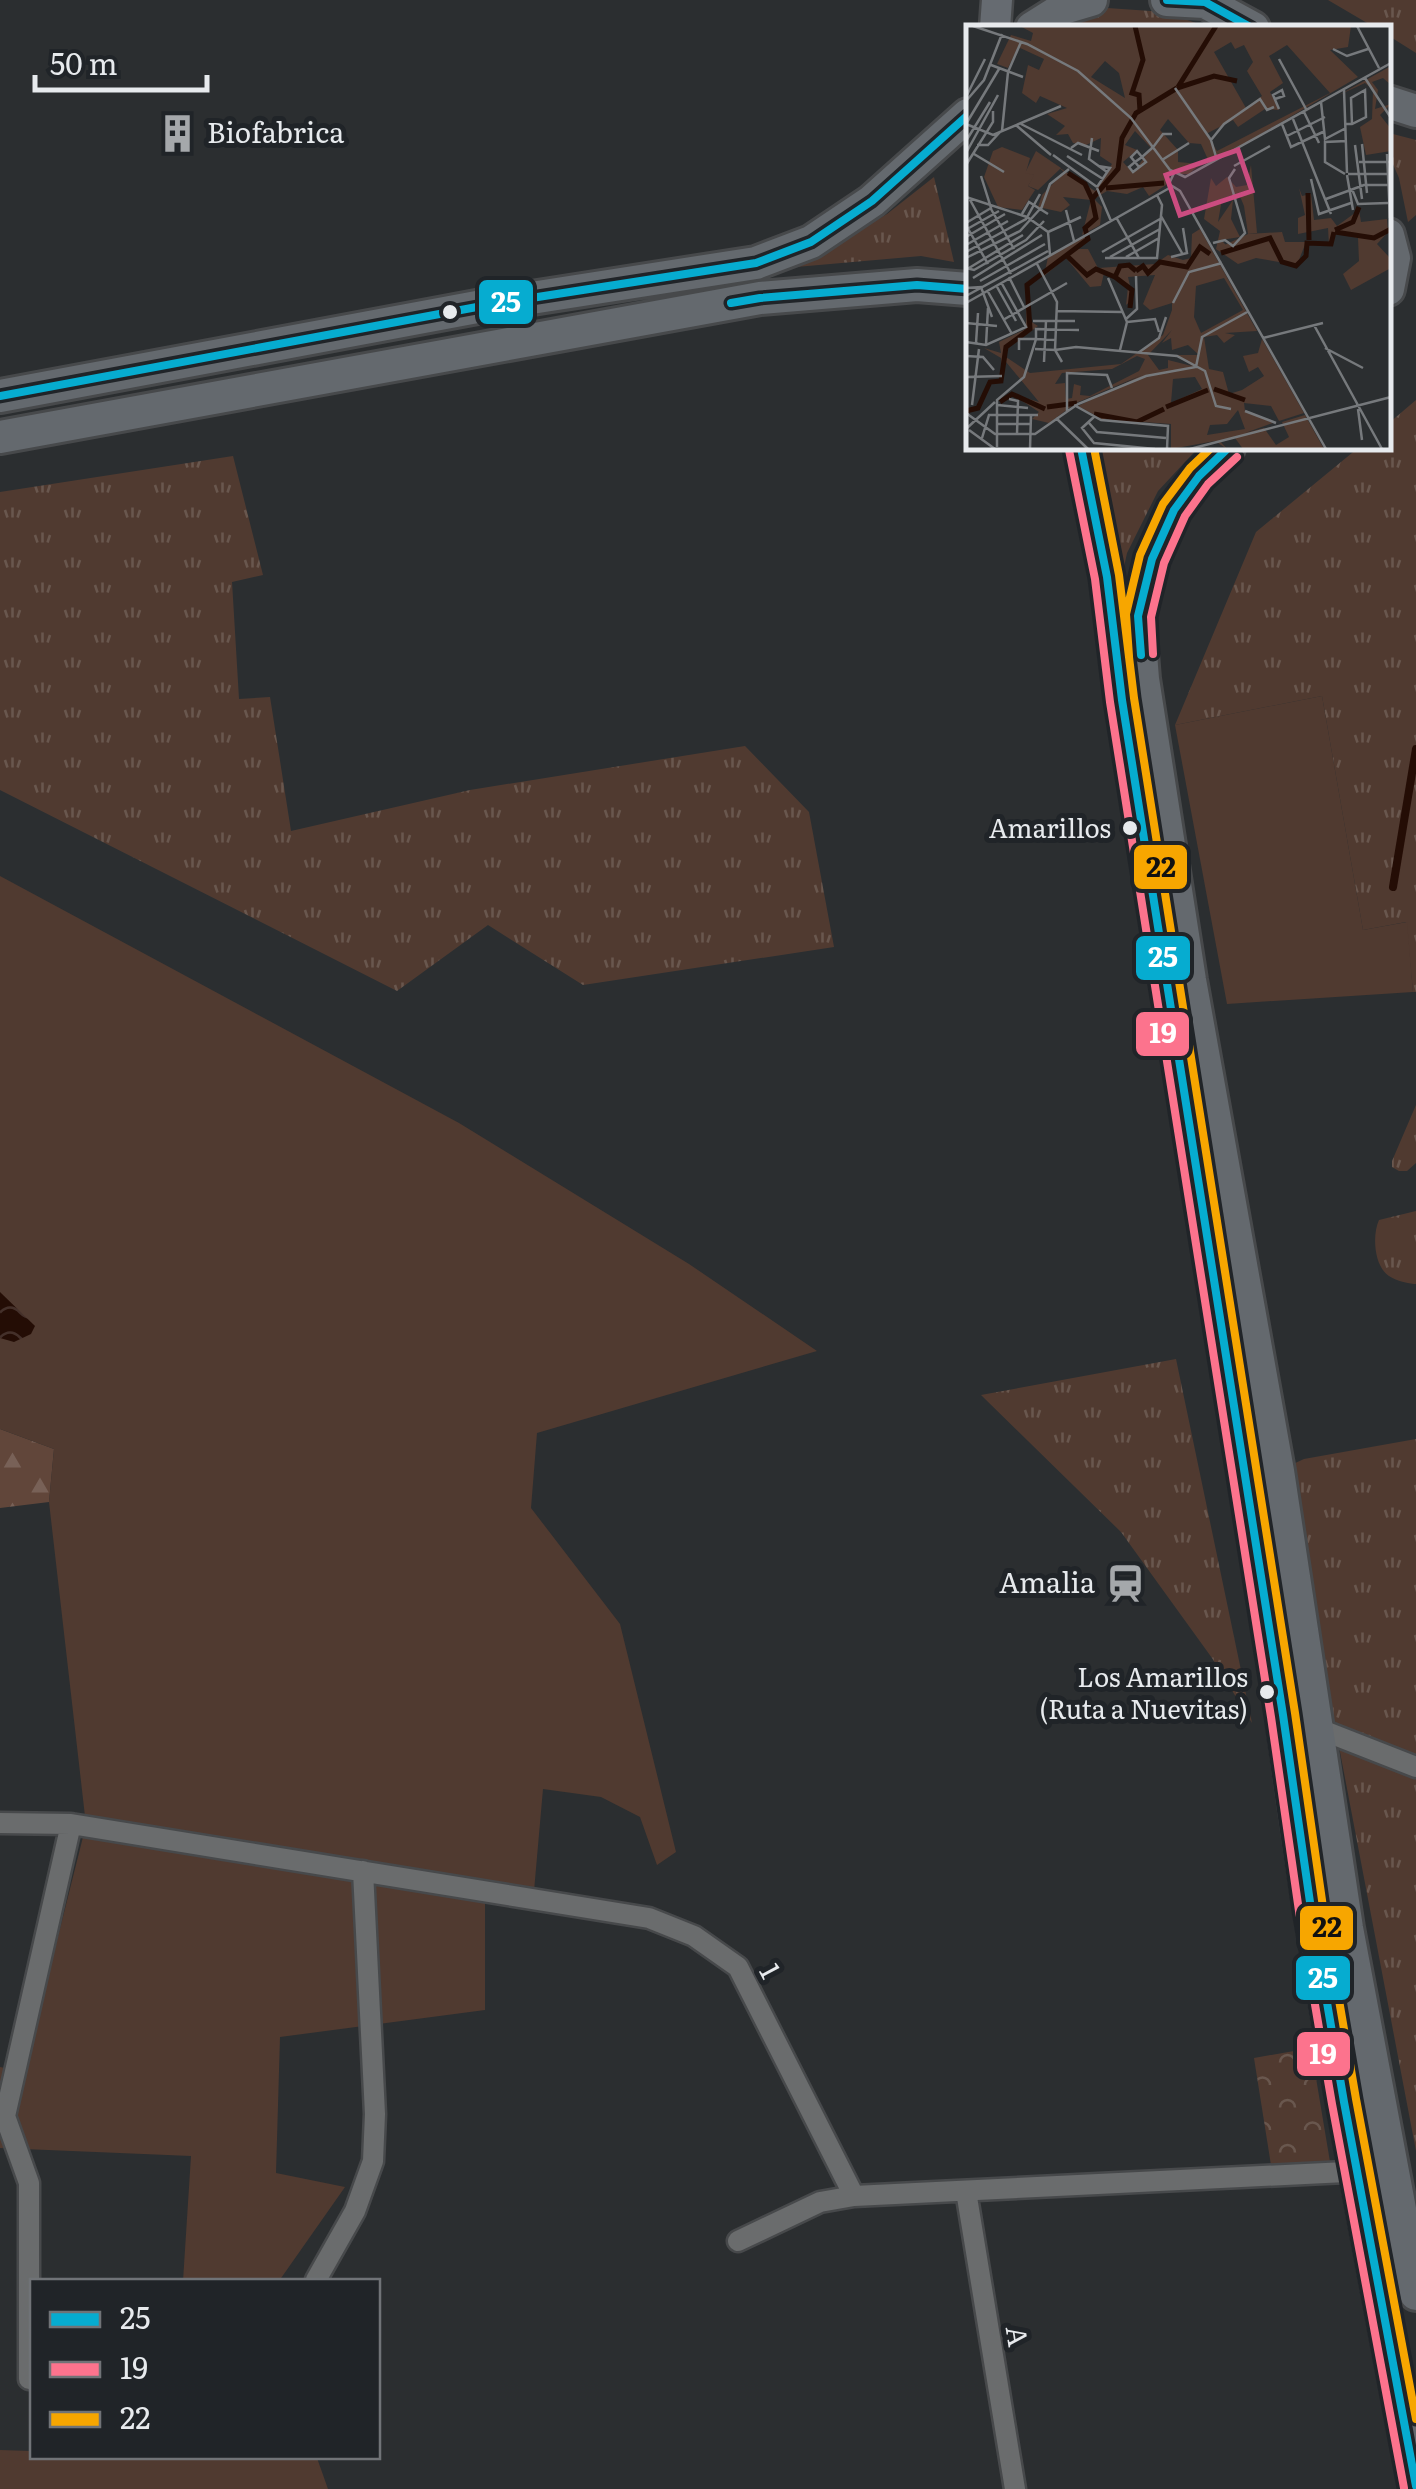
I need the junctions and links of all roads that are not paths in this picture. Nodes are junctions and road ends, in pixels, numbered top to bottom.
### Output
1 (997, 0) edge
2 (1092, 0) edge
3 (1167, 0) edge
4 (1202, 1) edge
5 (995, 25) edge
6 (1037, 25) edge
7 (1247, 25) edge
8 (1391, 103) edge
9 (1416, 111) edge
10 (966, 117) edge
11 (966, 289) edge
12 (0, 396) edge
13 (0, 436) edge
14 (1081, 450) edge
15 (1226, 450) edge
16 (1283, 1715) junction
17 (1318, 1728) junction
18 (1416, 1768) edge
19 (0, 1823) edge
20 (71, 1824) junction
21 (363, 1871) junction
22 (1392, 2166) junction
23 (1357, 2173) junction
24 (966, 2191) junction
25 (854, 2196) junction
26 (738, 2240) dead end
27 (317, 2279) edge
28 (1416, 2294) edge
29 (29, 2379) dead end
30 (1416, 2486) edge
31 (1014, 2489) edge

1 - 5 main road
2 - 6 highway
3 - 4 highway
4 - 7 highway
8 - 9 highway
10 - 12 highway
11 - 13 highway
14 - 16 highway
15 - 17 highway
16 - 17 street
16 - 23 highway
17 - 18 street
17 - 22 highway
19 - 20 street, 1
20 - 21 street, 1
20 - 29 street
21 - 25 street, 1
21 - 27 street
22 - 23 street
22 - 28 highway
23 - 24 street
23 - 30 highway
24 - 25 street
24 - 31 street, A
25 - 26 street

